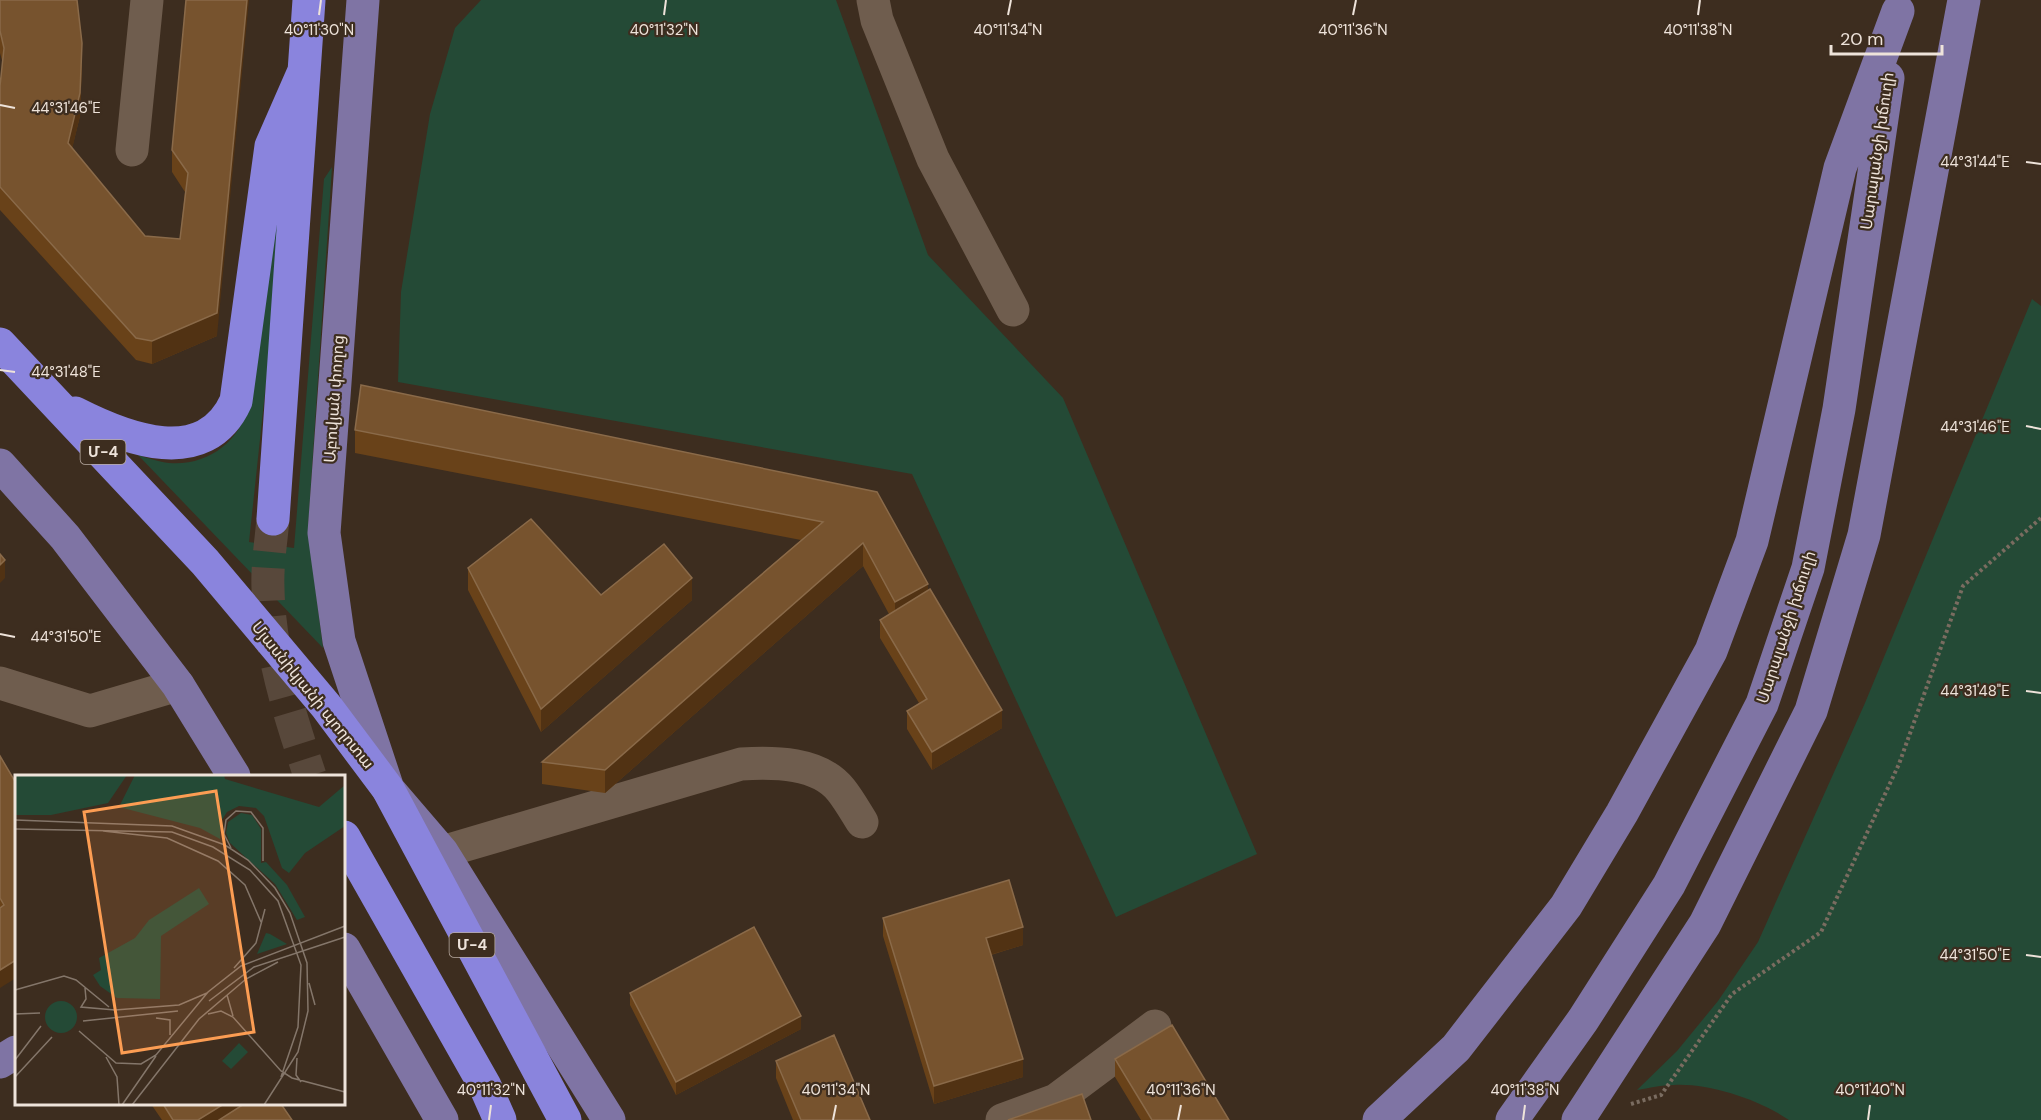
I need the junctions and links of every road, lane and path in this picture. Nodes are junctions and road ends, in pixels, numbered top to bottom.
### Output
1 (147, 0) edge
2 (309, 0) edge
3 (363, 0) edge
4 (873, 0) edge
5 (1964, 0) edge
6 (1899, 5) edge
7 (303, 73) junction
8 (132, 150) dead end
9 (1013, 310) dead end
10 (0, 344) edge
11 (58, 404) junction
12 (0, 465) edge
13 (2041, 518) edge
14 (273, 519) tunnel mouth
15 (0, 683) edge
16 (178, 685) junction
17 (205, 730) junction
18 (210, 775) edge
19 (233, 775) edge
20 (388, 789) junction
21 (862, 822) dead end
22 (345, 839) edge
23 (442, 852) junction
24 (345, 951) edge
25 (1155, 1026) dead end
26 (15, 1053) edge
27 (0, 1062) edge
28 (442, 1120) edge
29 (500, 1120) edge
30 (565, 1120) edge
31 (609, 1120) edge
32 (1002, 1120) edge
33 (1379, 1120) edge
34 (1512, 1120) edge
35 (1578, 1120) edge

1 - 8 street
2 - 7 highway
3 - 20 main road, Աբովյան փողոց
4 - 9 street
5 - 35 main road
6 - 33 main road
6 - 34 main road, Սարալանջի խճուղի
7 - 11 highway
7 - 14 highway
10 - 11 highway, Մ-4
11 - 20 highway, Մյասնիկյանի պողոտա / Մ-4
12 - 16 main road
13 - 35 path
15 - 16 street
16 - 17 main road
17 - 18 main road
17 - 19 main road
20 - 23 main road
20 - 30 highway, Մյասնիկյանի պողոտա / Մ-4
21 - 23 street
22 - 29 highway
23 - 31 main road
24 - 28 main road
25 - 32 street
26 - 27 main road

